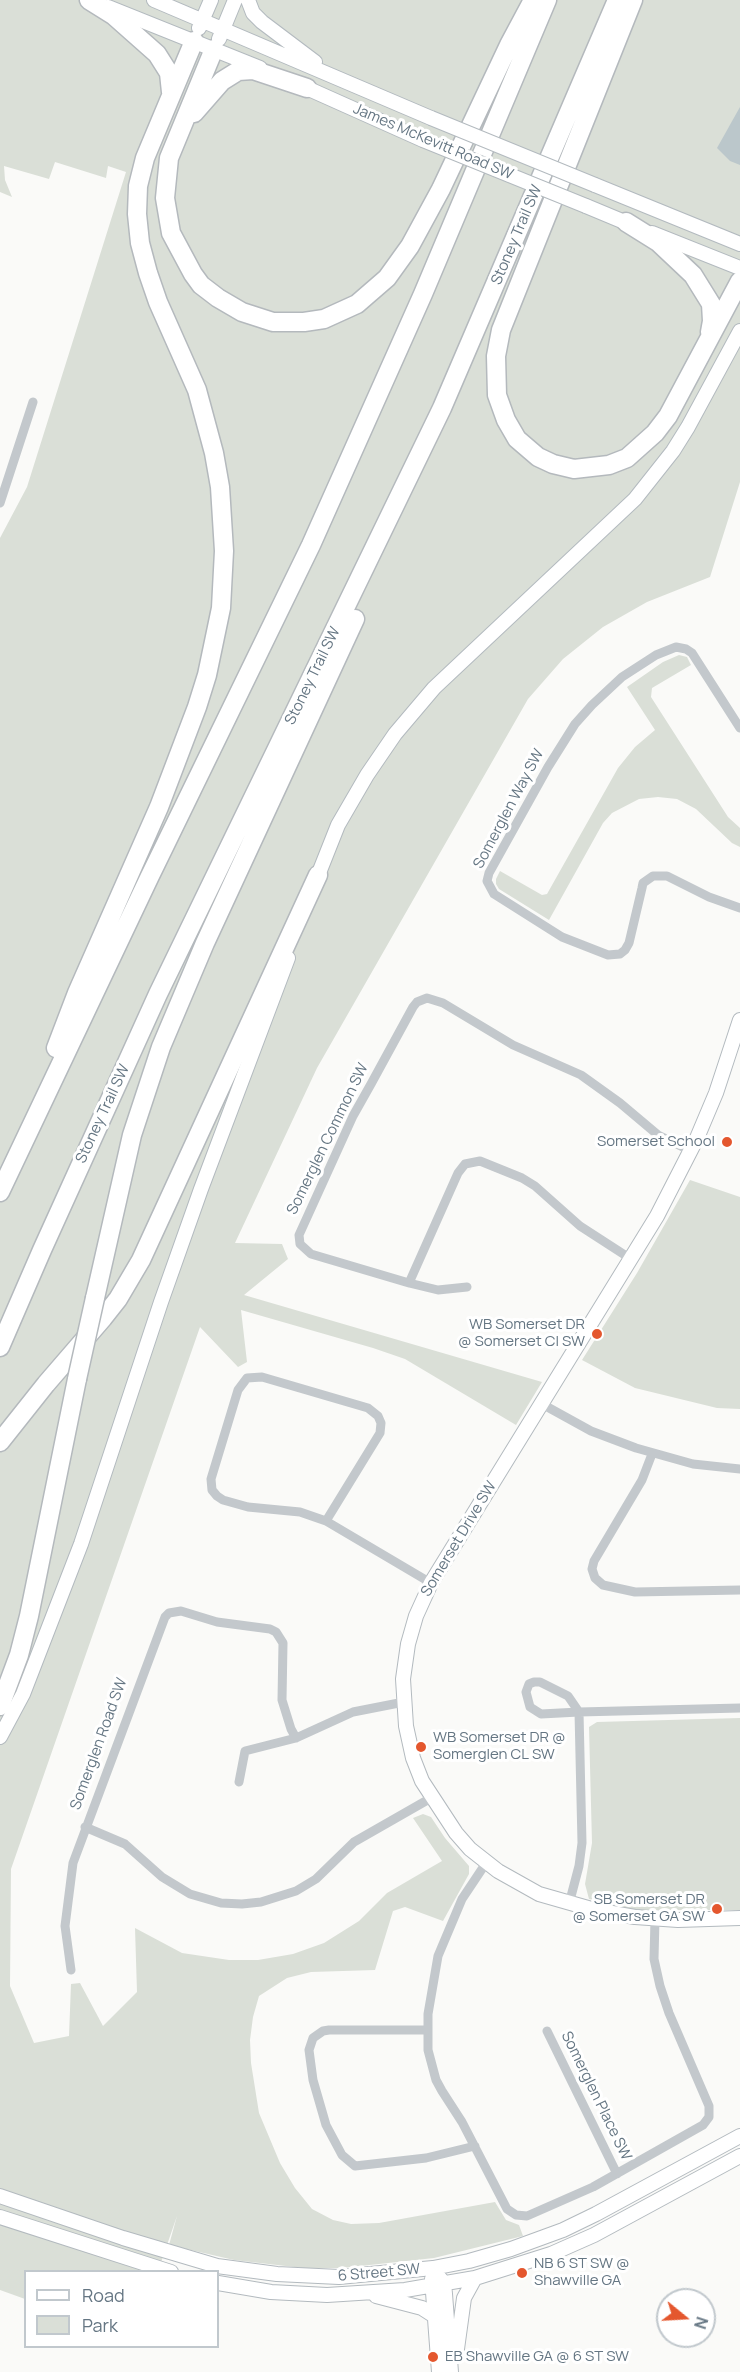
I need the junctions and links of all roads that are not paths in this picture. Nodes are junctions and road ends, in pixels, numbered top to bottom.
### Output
1 (89, 0) edge
2 (154, 0) edge
3 (211, 0) edge
4 (235, 0) edge
5 (248, 0) edge
6 (533, 0) edge
7 (547, 0) edge
8 (616, 0) edge
9 (633, 0) edge
10 (202, 22) junction
11 (222, 30) junction
12 (194, 41) junction
13 (214, 49) junction
14 (336, 77) junction
15 (308, 88) junction
16 (171, 92) junction
17 (177, 137) junction
18 (626, 222) junction
19 (740, 244) edge
20 (740, 268) edge
21 (740, 281) edge
22 (740, 331) edge
23 (709, 338) junction
24 (740, 346) edge
25 (33, 402) dead end
26 (442, 408) junction
27 (688, 427) junction
28 (0, 503) edge
29 (740, 728) edge
30 (318, 875) junction
31 (740, 908) edge
32 (740, 1020) edge
33 (21, 1145) junction
34 (692, 1151) junction
35 (0, 1191) edge
36 (631, 1259) junction
37 (409, 1282) junction
38 (467, 1287) dead end
39 (0, 1347) edge
40 (542, 1404) junction
41 (0, 1442) edge
42 (652, 1454) junction
43 (740, 1469) edge
44 (326, 1521) junction
45 (431, 1583) junction
46 (740, 1590) edge
47 (404, 1702) junction
48 (0, 1706) edge
49 (740, 1708) edge
50 (579, 1712) junction
51 (0, 1737) edge
52 (296, 1738) junction
53 (239, 1782) dead end
54 (431, 1798) junction
55 (85, 1827) junction
56 (486, 1863) junction
57 (569, 1904) junction
58 (740, 1918) edge
59 (655, 1919) junction
60 (71, 1970) dead end
61 (427, 2030) junction
62 (547, 2031) dead end
63 (740, 2136) edge
64 (475, 2146) junction
65 (740, 2156) edge
66 (617, 2174) junction
67 (0, 2196) edge
68 (0, 2217) edge
69 (433, 2268) junction
70 (168, 2270) edge
71 (475, 2278) junction
72 (219, 2283) edge
73 (438, 2285) junction
74 (369, 2293) junction
75 (436, 2317) junction
76 (439, 2372) edge
77 (453, 2372) edge

1 - 12 main road, James McKevitt Road SW
1 - 16 highway
2 - 10 main road, James McKevitt Road SW
3 - 10 main road
4 - 11 main road
5 - 14 main road
6 - 17 highway
7 - 33 highway
8 - 26 highway, Stoney Trail SW
9 - 23 highway
10 - 11 main road, James McKevitt Road SW
10 - 12 main road
11 - 13 main road
11 - 14 main road, James McKevitt Road SW
12 - 13 main road, James McKevitt Road SW
12 - 16 highway
13 - 15 main road, James McKevitt Road SW
13 - 17 highway
14 - 19 main road, James McKevitt Road SW, bridge
15 - 17 highway
15 - 18 main road, James McKevitt Road SW, bridge
16 - 33 highway
18 - 20 main road, James McKevitt Road SW
18 - 23 highway
21 - 23 highway
22 - 27 main road
24 - 27 main road
25 - 28 street
26 - 39 highway, Stoney Trail SW
26 - 48 highway, bridge
27 - 30 main road
29 - 31 street, Somerglen Way SW
30 - 41 highway
30 - 51 main road
32 - 34 main road, Somerset Drive SW
33 - 35 highway
34 - 36 main road, Somerset Drive SW
34 - 37 street, Somerglen Common SW
36 - 37 street
36 - 40 main road, Somerset Drive SW
37 - 38 street
40 - 42 street
40 - 45 main road, Somerset Drive SW
42 - 43 street
42 - 46 street
44 - 44 street
44 - 45 street
45 - 47 main road, Somerset Drive SW
47 - 52 street
47 - 54 main road, Somerset Drive SW
49 - 50 street
50 - 50 street
50 - 57 street
52 - 53 street
52 - 55 street, Somerglen Road SW
54 - 55 street, Somerglen Road SW
54 - 56 main road, Somerset Drive SW
55 - 60 street
56 - 57 main road, Somerset Drive SW
56 - 61 street
57 - 59 main road, Somerset Drive SW
58 - 59 main road, Somerset Drive SW
59 - 66 street
61 - 64 street
61 - 64 street
62 - 66 street, Somerglen Place SW
63 - 69 main road, 6 Street SW
64 - 66 street
65 - 71 main road, 6 Street SW
67 - 69 main road, 6 Street SW
68 - 70 main road
69 - 73 main road
71 - 73 main road, 6 Street SW
71 - 77 main road
72 - 74 main road, 6 Street SW
73 - 74 main road, 6 Street SW
73 - 75 main road
73 - 77 main road
74 - 75 main road
75 - 76 main road

